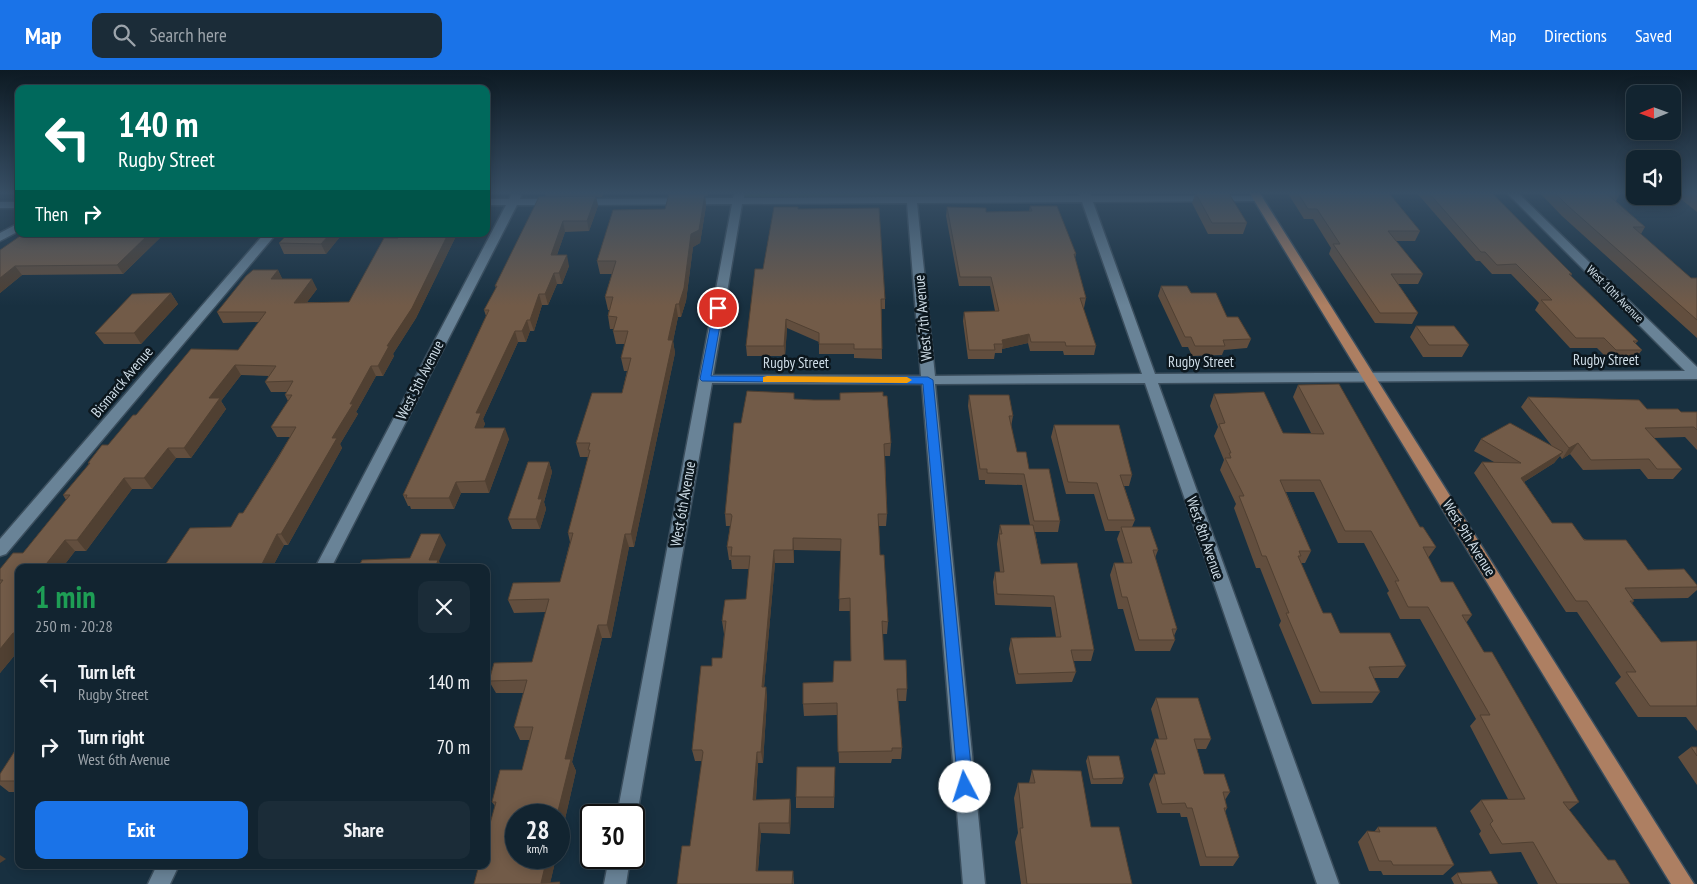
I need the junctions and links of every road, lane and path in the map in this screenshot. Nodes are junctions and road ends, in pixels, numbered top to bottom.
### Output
1 (13, 230) edge
2 (498, 230) edge
3 (732, 230) edge
4 (915, 230) edge
5 (1097, 230) edge
6 (1278, 230) edge
7 (1550, 230) edge
8 (267, 237) edge
9 (0, 238) edge
10 (1697, 375) edge
11 (1369, 377) junction
12 (706, 379) junction
13 (1150, 379) junction
14 (928, 380) junction
15 (0, 550) edge
16 (325, 564) edge
17 (629, 804) edge
18 (166, 869) edge
19 (618, 869) edge
20 (159, 884) edge
21 (615, 884) edge
22 (974, 884) edge
23 (1328, 884) edge
24 (1683, 884) edge

1 - 9 street
2 - 16 street, West 5th Avenue
3 - 12 street, West 6th Avenue
4 - 14 street, West 7th Avenue
5 - 13 street, West 8th Avenue
6 - 11 main road, West 9th Avenue
7 - 10 street, West 10th Avenue
8 - 15 street, Bismarck Avenue
10 - 11 street, Rugby Street
11 - 13 street, Rugby Street
11 - 24 main road, West 9th Avenue
12 - 14 street, Rugby Street
12 - 17 street, West 6th Avenue
13 - 14 street, Rugby Street
13 - 23 street, West 8th Avenue
14 - 22 street, West 7th Avenue
18 - 20 street
19 - 21 street

